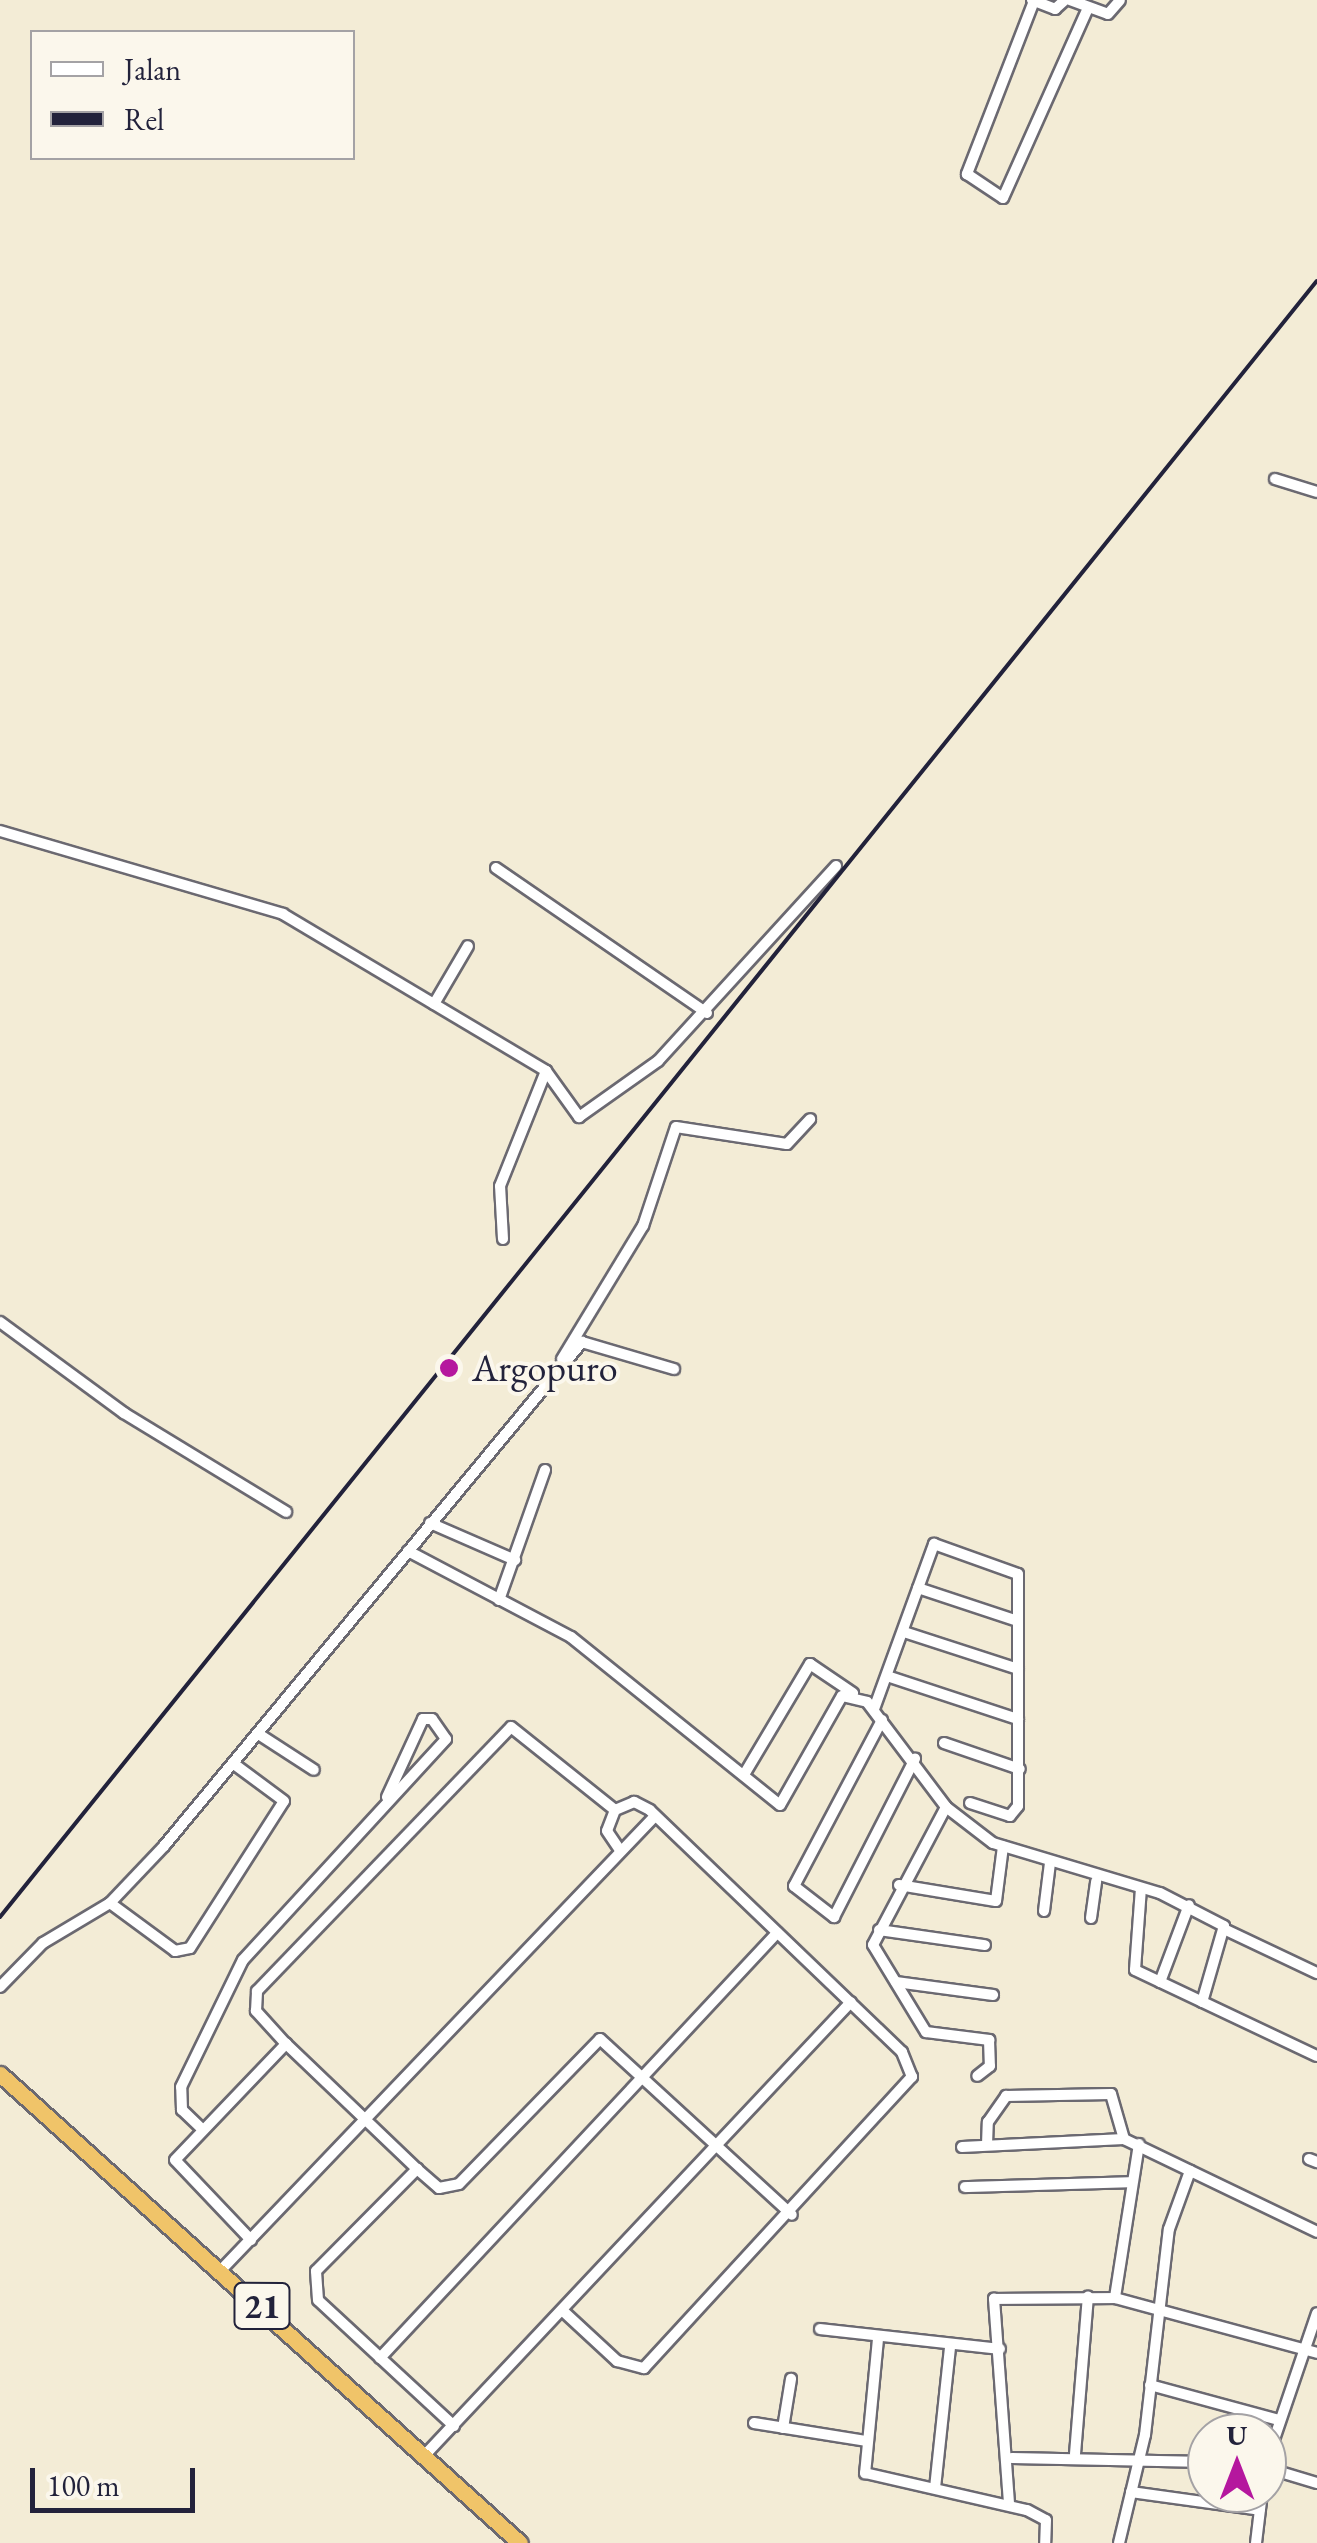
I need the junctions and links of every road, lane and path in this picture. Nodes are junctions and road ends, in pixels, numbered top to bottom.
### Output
1 (1068, 0) edge
2 (1120, 0) edge
3 (1033, 1) edge
4 (1088, 8) junction
5 (1275, 479) dead end
6 (1317, 492) edge
7 (0, 831) edge
8 (836, 866) dead end
9 (496, 868) dead end
10 (468, 946) dead end
11 (434, 1004) junction
12 (706, 1013) junction
13 (546, 1071) junction
14 (810, 1119) dead end
15 (502, 1240) dead end
16 (0, 1322) edge
17 (674, 1368) dead end
18 (552, 1377) junction
19 (545, 1470) dead end
20 (286, 1512) dead end
21 (430, 1524) junction
22 (408, 1551) junction
23 (514, 1560) junction
24 (918, 1588) junction
25 (499, 1600) junction
26 (1018, 1620) junction
27 (904, 1632) junction
28 (1018, 1669) junction
29 (890, 1677) junction
30 (853, 1694) junction
31 (874, 1709) junction
32 (1018, 1719) junction
33 (882, 1720) junction
34 (260, 1735) junction
35 (944, 1742) dead end
36 (915, 1760) junction
37 (234, 1764) junction
38 (1020, 1769) junction
39 (314, 1770) dead end
40 (745, 1773) junction
41 (387, 1797) junction
42 (970, 1803) dead end
43 (946, 1807) junction
44 (615, 1810) junction
45 (655, 1816) junction
46 (1003, 1846) junction
47 (620, 1850) junction
48 (1050, 1863) junction
49 (1096, 1880) junction
50 (899, 1885) junction
51 (1141, 1888) junction
52 (110, 1903) junction
53 (1189, 1905) junction
54 (1044, 1911) dead end
55 (1091, 1918) dead end
56 (879, 1930) junction
57 (1226, 1930) junction
58 (777, 1933) junction
59 (985, 1945) dead end
60 (1317, 1973) edge
61 (896, 1982) junction
62 (1160, 1982) junction
63 (0, 1987) edge
64 (994, 1995) dead end
65 (851, 2002) junction
66 (1202, 2002) junction
67 (286, 2044) junction
68 (1317, 2056) edge
69 (0, 2074) edge
70 (977, 2076) dead end
71 (644, 2077) junction
72 (368, 2118) junction
73 (202, 2128) junction
74 (1124, 2138) junction
75 (1139, 2144) junction
76 (716, 2145) junction
77 (987, 2145) junction
78 (962, 2147) dead end
79 (417, 2168) junction
80 (1190, 2171) junction
81 (1132, 2182) junction
82 (966, 2187) dead end
83 (792, 2216) junction
84 (1316, 2230) edge
85 (251, 2240) junction
86 (222, 2269) junction
87 (1088, 2297) junction
88 (1115, 2298) junction
89 (1158, 2307) junction
90 (562, 2312) junction
91 (1317, 2313) edge
92 (820, 2330) dead end
93 (878, 2339) junction
94 (950, 2347) junction
95 (1304, 2348) junction
96 (1000, 2349) junction
97 (1317, 2353) edge
98 (380, 2358) junction
99 (791, 2379) dead end
100 (1150, 2385) junction
101 (1253, 2413) edge
102 (1281, 2413) edge
103 (754, 2423) dead end
104 (454, 2426) junction
105 (783, 2428) junction
106 (866, 2441) junction
107 (1075, 2454) junction
108 (1140, 2454) junction
109 (424, 2456) junction
110 (1012, 2458) junction
111 (1187, 2460) edge
112 (1287, 2474) edge
113 (1317, 2483) edge
114 (935, 2488) junction
115 (1131, 2492) junction
116 (1187, 2500) edge
117 (1008, 2503) junction
118 (1260, 2513) edge
119 (520, 2543) edge
120 (1046, 2543) edge
121 (1120, 2543) edge
122 (1256, 2543) edge

1 - 3 street
1 - 4 street
2 - 4 street
3 - 4 street
5 - 6 street
7 - 11 street
8 - 12 street
9 - 12 street
10 - 11 street
11 - 13 street
12 - 13 street
13 - 15 street
14 - 18 street
16 - 20 street
17 - 18 street
18 - 21 street
19 - 23 street
21 - 22 street
21 - 23 street
22 - 25 street
22 - 34 street
23 - 25 street
24 - 26 street
24 - 26 street
24 - 27 street
25 - 40 street
26 - 28 street
27 - 28 street
27 - 29 street
28 - 32 street
29 - 31 street
29 - 32 street
30 - 31 street
30 - 40 street
30 - 40 street
31 - 33 street
32 - 38 street
33 - 36 street
33 - 36 street
34 - 37 street
34 - 39 street
35 - 38 street
36 - 43 street
37 - 52 street
37 - 52 street
38 - 42 street
41 - 41 street
41 - 73 street
43 - 46 street
43 - 50 street
44 - 45 street
44 - 47 street
44 - 67 street
45 - 47 street
45 - 58 street
46 - 48 street
46 - 50 street
47 - 72 street
48 - 49 street
48 - 54 street
49 - 51 street
49 - 55 street
50 - 56 street
51 - 53 street
51 - 62 street
52 - 63 street
53 - 57 street
53 - 62 street
56 - 59 street
56 - 61 street
57 - 60 street
57 - 66 street
58 - 65 street
58 - 71 street
61 - 64 street
61 - 70 street
62 - 66 street
65 - 76 street
65 - 83 street
66 - 68 street
67 - 72 street
67 - 73 street
69 - 86 highway, 21
71 - 76 street
71 - 79 street
71 - 98 street
72 - 79 street
72 - 85 street
73 - 85 street
74 - 75 street
74 - 77 street
74 - 77 street
75 - 80 street
75 - 81 street
76 - 83 street
76 - 90 street
77 - 78 street
79 - 98 street
80 - 84 street
80 - 89 street
81 - 82 street
81 - 88 street
83 - 90 street
85 - 86 street
86 - 109 highway, 21
87 - 88 street
87 - 96 street
87 - 107 street
88 - 89 street
89 - 95 street
89 - 100 street
90 - 104 street
91 - 95 street
92 - 93 street
93 - 94 street
93 - 106 street
94 - 96 street
94 - 114 street
95 - 97 street
95 - 102 street
96 - 110 street
98 - 104 street
99 - 105 street
100 - 101 street
100 - 108 street
103 - 105 street
104 - 109 street
105 - 106 street
106 - 114 street
107 - 108 street
107 - 110 street
108 - 111 street
108 - 115 street
109 - 119 highway, 21
110 - 117 street
112 - 113 street
114 - 117 street
115 - 116 street
115 - 121 street
117 - 120 street
118 - 122 street

